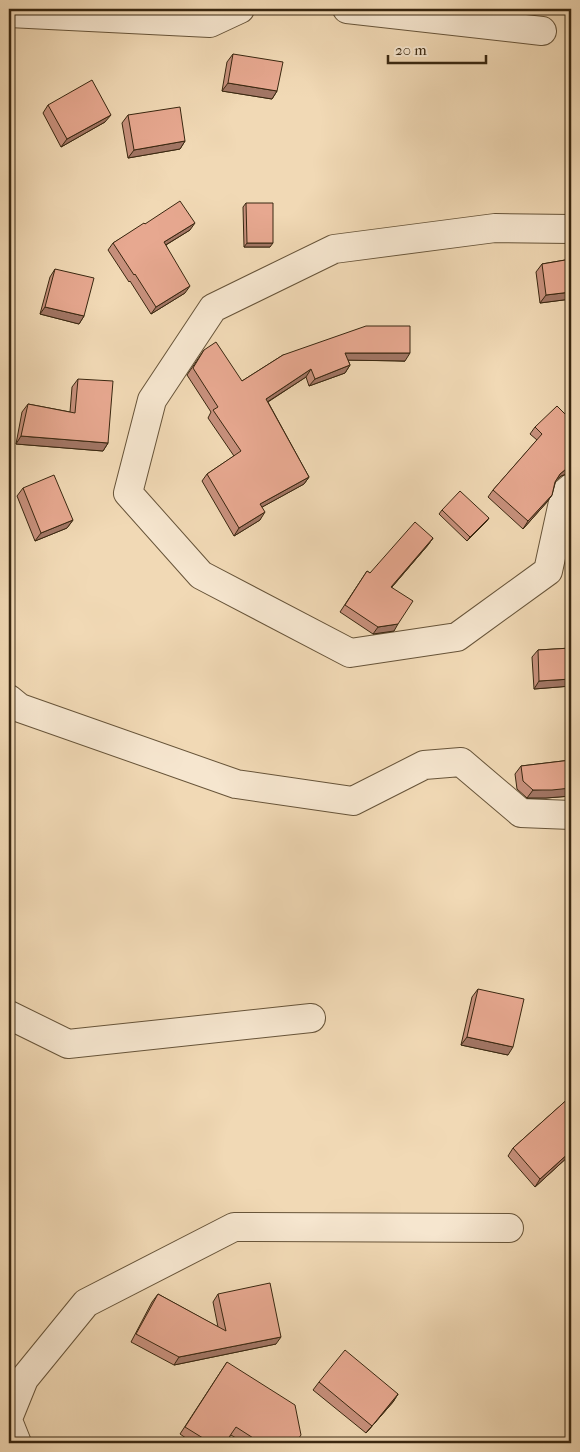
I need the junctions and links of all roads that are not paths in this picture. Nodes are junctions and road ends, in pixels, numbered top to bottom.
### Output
1 (240, 9) edge
2 (347, 9) edge
3 (9, 13) edge
4 (542, 31) dead end
5 (571, 229) edge
6 (571, 488) edge
7 (9, 699) edge
8 (571, 815) edge
9 (9, 1015) edge
10 (311, 1018) dead end
11 (509, 1228) dead end
12 (9, 1416) edge
13 (9, 1423) edge
14 (17, 1443) edge

1 - 3 street
2 - 4 street
5 - 6 street
7 - 8 street
9 - 10 street
11 - 12 street
13 - 14 street

